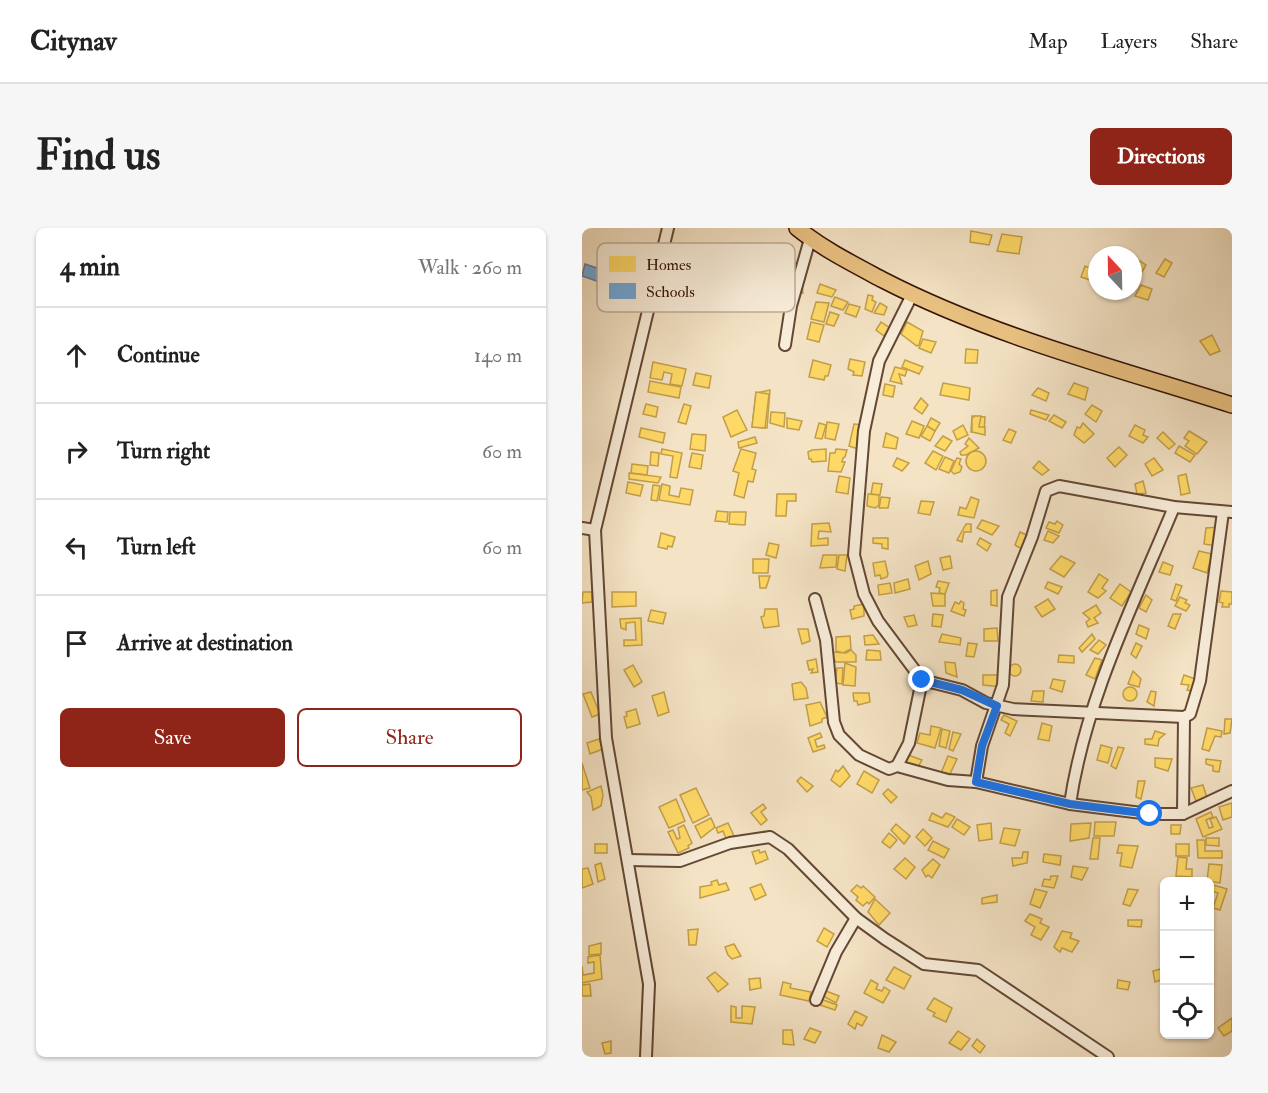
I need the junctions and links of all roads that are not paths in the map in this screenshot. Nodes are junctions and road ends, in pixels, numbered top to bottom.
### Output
1 (668, 228) edge
2 (797, 228) edge
3 (810, 239) junction
4 (664, 243) edge
5 (795, 292) edge
6 (912, 295) junction
7 (648, 312) edge
8 (790, 312) edge
9 (785, 345) dead end
10 (1232, 405) edge
11 (1174, 507) junction
12 (1228, 512) edge
13 (582, 528) edge
14 (595, 530) junction
15 (815, 599) dead end
16 (922, 680) junction
17 (997, 706) junction
18 (1092, 712) junction
19 (1184, 717) junction
20 (897, 766) junction
21 (976, 782) junction
22 (1232, 792) edge
23 (1070, 804) junction
24 (1183, 814) junction
25 (628, 860) junction
26 (856, 918) junction
27 (816, 1000) dead end
28 (1105, 1056) edge
29 (646, 1057) edge

1 - 4 street
2 - 3 highway
3 - 5 street
3 - 6 highway
6 - 10 highway
6 - 16 street
7 - 14 street
8 - 9 street
11 - 12 street
11 - 17 street
11 - 18 street
12 - 19 street
13 - 14 street
14 - 25 street
15 - 20 street
16 - 17 street
16 - 20 street
17 - 18 street
17 - 21 street
18 - 19 street
18 - 23 street
19 - 24 street
20 - 21 street
21 - 23 street
22 - 24 street
23 - 24 street
25 - 26 street
25 - 29 street
26 - 27 street
26 - 28 street

